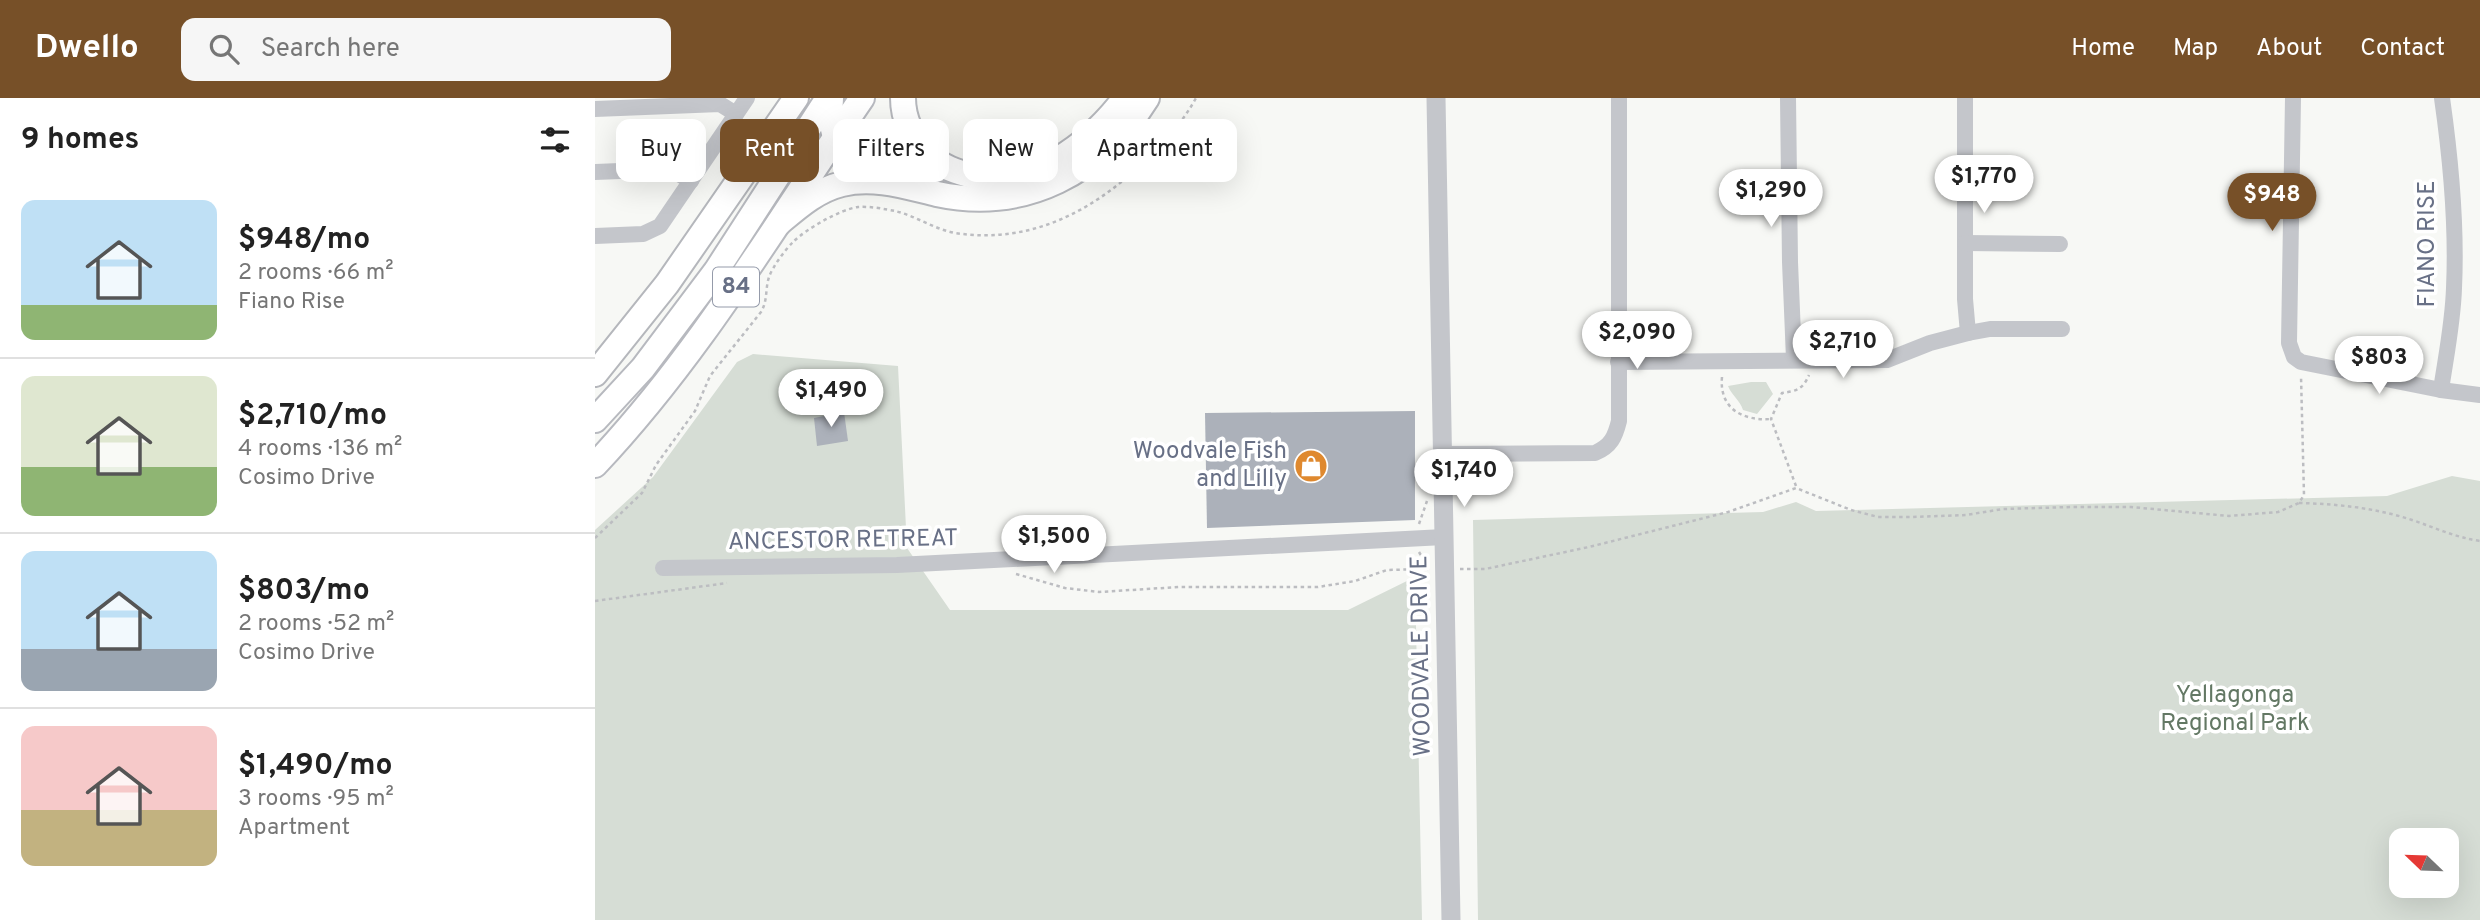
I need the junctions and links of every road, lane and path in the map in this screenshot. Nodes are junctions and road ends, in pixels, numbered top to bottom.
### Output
1 (747, 98) edge
2 (796, 98) edge
3 (829, 98) edge
4 (862, 98) edge
5 (903, 98) edge
6 (1125, 98) edge
7 (1147, 98) edge
8 (1196, 98) edge
9 (1436, 98) edge
10 (1619, 98) edge
11 (1788, 98) edge
12 (1965, 98) edge
13 (2293, 98) edge
14 (2442, 98) edge
15 (595, 109) edge
16 (736, 114) junction
17 (847, 119) edge
18 (833, 129) edge
19 (833, 140) edge
20 (706, 159) edge
21 (616, 171) edge
22 (595, 172) edge
23 (690, 182) edge
24 (904, 182) edge
25 (912, 187) junction
26 (779, 223) junction
27 (595, 236) edge
28 (1965, 243) junction
29 (2060, 244) dead end
30 (2062, 329) dead end
31 (1968, 333) junction
32 (2297, 360) junction
33 (1618, 362) junction
34 (1798, 365) junction
35 (1722, 372) dead end
36 (595, 374) edge
37 (2441, 390) junction
38 (2480, 395) edge
39 (1771, 419) junction
40 (595, 420) edge
41 (1443, 454) junction
42 (595, 465) edge
43 (1796, 488) junction
44 (2299, 503) junction
45 (1444, 537) junction
46 (595, 538) edge
47 (2480, 541) edge
48 (663, 568) dead end
49 (1444, 569) junction
50 (1012, 573) dead end
51 (738, 583) dead end
52 (595, 601) edge
53 (1451, 920) edge

1 - 16 street
2 - 36 main road
3 - 18 main road
3 - 40 main road, 84
4 - 17 main road, 84
5 - 6 main road
7 - 25 main road
8 - 46 path
9 - 41 street, WOODVALE DRIVE
10 - 33 street
11 - 34 street
12 - 28 street
13 - 32 street
14 - 37 street, FIANO RISE
15 - 16 street
16 - 20 street
19 - 26 main road, 84
21 - 22 street
23 - 27 street
24 - 25 main road
25 - 26 main road
26 - 42 main road, 84
28 - 29 street
28 - 31 street
30 - 31 street
31 - 34 street
32 - 37 street
32 - 44 path
33 - 34 street
33 - 41 street
34 - 39 path
35 - 39 path
37 - 38 street
39 - 43 path
41 - 45 street, WOODVALE DRIVE
43 - 44 path
43 - 49 path
44 - 47 path
45 - 48 street, ANCESTOR RETREAT
45 - 49 street, WOODVALE DRIVE
49 - 50 path
49 - 53 street, WOODVALE DRIVE
51 - 52 path

